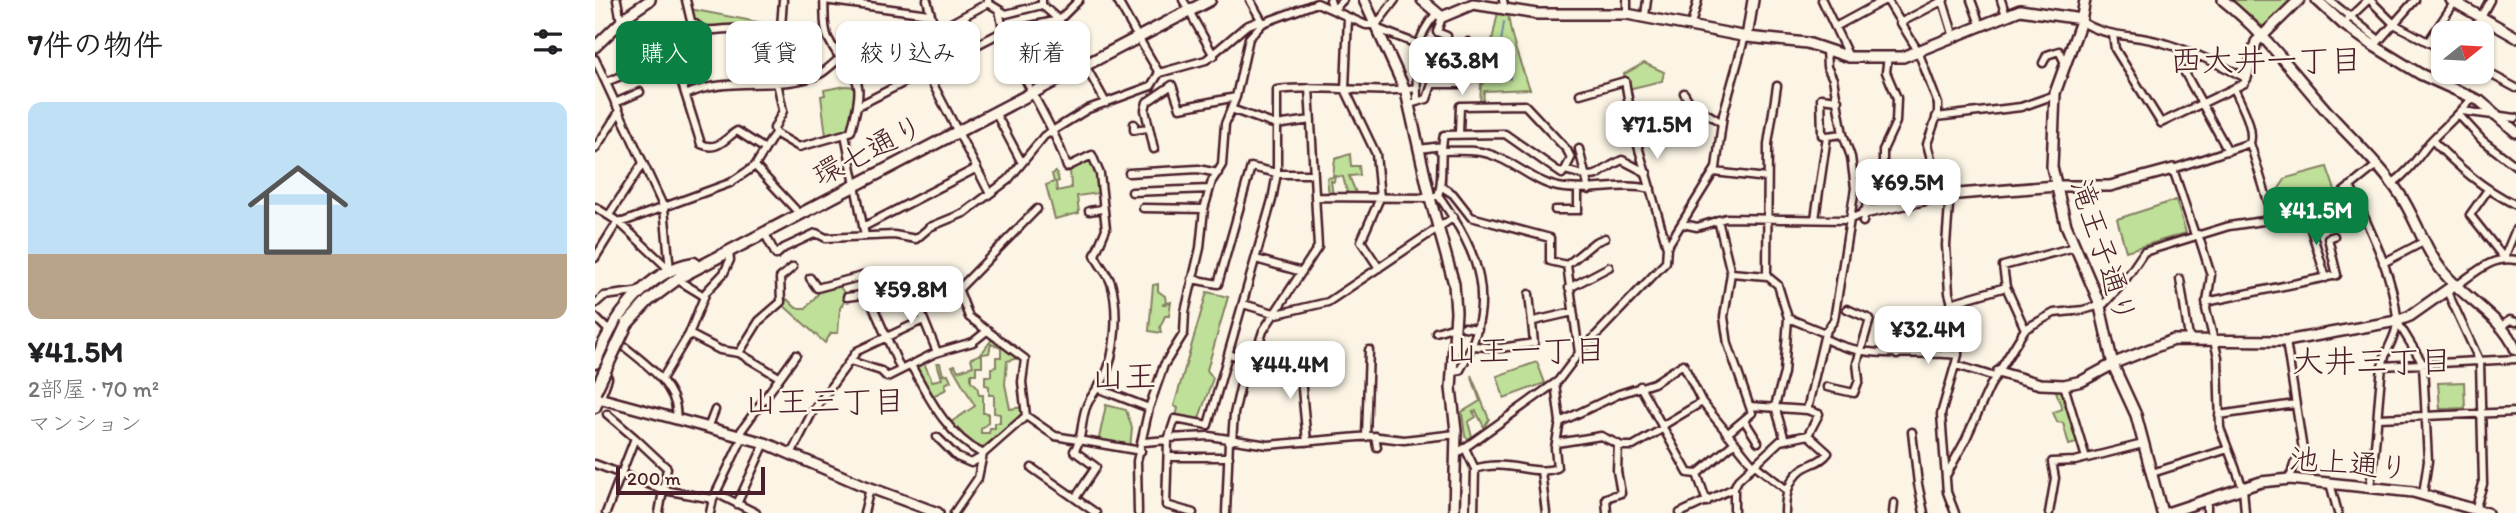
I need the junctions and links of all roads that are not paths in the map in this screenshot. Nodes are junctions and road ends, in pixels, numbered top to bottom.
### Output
1 (617, 0) edge
2 (650, 0) edge
3 (686, 0) edge
4 (783, 0) edge
5 (927, 0) edge
6 (1079, 0) edge
7 (1117, 0) edge
8 (1210, 0) edge
9 (1250, 0) edge
10 (1330, 0) edge
11 (1343, 0) edge
12 (1364, 0) edge
13 (1395, 0) edge
14 (1422, 0) edge
15 (1503, 0) edge
16 (1627, 0) edge
17 (1647, 0) edge
18 (1698, 0) edge
19 (1753, 0) edge
20 (1822, 0) edge
21 (1886, 0) edge
22 (1944, 0) edge
23 (1971, 0) edge
24 (2001, 0) edge
25 (2085, 0) edge
26 (2223, 0) edge
27 (2299, 0) edge
28 (2317, 0) edge
29 (2329, 0) edge
30 (2369, 0) edge
31 (2490, 0) edge
32 (2412, 1) edge
33 (2453, 1) edge
34 (988, 2) edge
35 (1042, 2) edge
36 (1475, 2) edge
37 (1188, 4) edge
38 (999, 10) junction
39 (1333, 10) junction
40 (1505, 10) junction
41 (929, 14) junction
42 (1627, 14) junction
43 (1439, 15) junction
44 (2006, 15) junction
45 (1646, 16) junction
46 (1348, 17) junction
47 (965, 18) junction
48 (2480, 18) junction
49 (1059, 20) junction
50 (2081, 20) junction
51 (621, 21) edge
52 (622, 21) edge
53 (782, 21) edge
54 (932, 21) edge
55 (959, 21) edge
56 (966, 21) edge
57 (1000, 21) edge
58 (1054, 21) edge
59 (2346, 21) junction
60 (2478, 21) edge
61 (1262, 22) junction
62 (1900, 23) junction
63 (2393, 24) junction
64 (1691, 25) junction
65 (1835, 26) junction
66 (616, 27) edge
67 (1377, 27) junction
68 (1981, 27) junction
69 (726, 29) edge
70 (2263, 34) junction
71 (1136, 35) junction
72 (2113, 35) junction
73 (1746, 37) junction
74 (1954, 37) junction
75 (2516, 37) edge
76 (1468, 42) dead end
77 (2428, 42) junction
78 (2377, 43) junction
79 (1417, 44) junction
80 (2431, 44) edge
81 (595, 47) edge
82 (836, 49) edge
83 (1826, 50) junction
84 (1918, 51) junction
85 (1214, 56) junction
86 (1888, 56) junction
87 (2198, 56) junction
88 (1849, 57) junction
89 (1090, 58) edge
90 (595, 59) edge
91 (836, 61) edge
92 (2043, 63) dead end
93 (2065, 63) junction
94 (822, 72) edge
95 (1090, 74) edge
96 (1159, 74) junction
97 (2494, 76) edge
98 (616, 78) edge
99 (2246, 78) junction
100 (606, 82) junction
101 (682, 84) edge
102 (742, 84) edge
103 (777, 84) edge
104 (858, 84) edge
105 (901, 84) edge
106 (933, 84) edge
107 (1029, 84) edge
108 (1041, 84) edge
109 (1439, 84) junction
110 (1777, 86) dead end
111 (2445, 86) joint
112 (1309, 88) junction
113 (1417, 88) junction
114 (2234, 88) junction
115 (2516, 88) edge
116 (1032, 89) junction
117 (1345, 89) junction
118 (1405, 89) junction
119 (640, 92) dead end
120 (1684, 93) dead end
121 (1580, 94) dead end
122 (686, 95) junction
123 (2055, 95) junction
124 (1236, 97) junction
125 (2473, 97) junction
126 (1838, 100) junction
127 (1413, 102) junction
128 (615, 103) junction
129 (1107, 103) junction
130 (2202, 103) junction
131 (858, 106) junction
132 (1231, 109) junction
133 (995, 111) junction
134 (619, 112) junction
135 (2461, 113) junction
136 (2497, 114) junction
137 (1936, 117) junction
138 (2516, 118) edge
139 (1311, 120) junction
140 (1722, 123) junction
141 (1276, 125) junction
142 (957, 128) junction
143 (1148, 128) junction
144 (1055, 130) junction
145 (1134, 130) dead end
146 (595, 131) edge
147 (2516, 132) edge
148 (775, 133) junction
149 (845, 134) junction
150 (1459, 134) junction
151 (1843, 134) junction
152 (604, 136) junction
153 (1827, 136) junction
154 (2432, 140) junction
155 (2250, 143) junction
156 (595, 149) edge
157 (765, 149) junction
158 (1154, 149) dead end
159 (1419, 149) junction
160 (1441, 149) junction
161 (1579, 149) dead end
162 (2228, 151) junction
163 (643, 163) junction
164 (1021, 163) junction
165 (2377, 165) junction
166 (755, 166) junction
167 (2516, 166) edge
168 (977, 168) junction
169 (2173, 169) junction
170 (1565, 170) junction
171 (1714, 172) junction
172 (1129, 173) dead end
173 (1218, 173) junction
174 (1277, 173) junction
175 (1647, 173) junction
176 (1314, 174) junction
177 (1587, 177) junction
178 (1767, 178) junction
179 (855, 182) junction
180 (2392, 184) junction
181 (2056, 186) junction
182 (2350, 186) junction
183 (1442, 187) junction
184 (1209, 189) junction
185 (1651, 189) junction
186 (1578, 190) junction
187 (1589, 190) junction
188 (2487, 191) junction
189 (989, 192) junction
190 (1100, 192) junction
191 (1111, 192) dead end
192 (1132, 192) dead end
193 (1946, 195) junction
194 (1315, 197) junction
195 (1434, 197) junction
196 (1380, 198) junction
197 (2516, 205) edge
198 (595, 206) edge
199 (664, 208) junction
200 (1143, 208) dead end
201 (796, 209) junction
202 (1037, 209) dead end
203 (1102, 209) junction
204 (1204, 209) junction
205 (1555, 210) dead end
206 (2305, 210) junction
207 (1089, 211) dead end
208 (609, 215) junction
209 (1454, 217) junction
210 (1768, 217) junction
211 (1864, 218) junction
212 (2273, 218) junction
213 (1815, 219) junction
214 (1718, 220) junction
215 (1848, 220) junction
216 (619, 222) junction
217 (1683, 224) junction
218 (863, 227) junction
219 (1439, 227) junction
220 (2516, 229) edge
221 (764, 232) junction
222 (2197, 235) junction
223 (865, 236) junction
224 (2334, 236) dead end
225 (1605, 238) dead end
226 (2425, 242) junction
227 (1667, 247) junction
228 (2075, 247) junction
229 (729, 251) junction
230 (595, 258) edge
231 (1256, 258) junction
232 (2504, 258) junction
233 (2516, 260) edge
234 (2383, 263) junction
235 (1567, 265) junction
236 (696, 266) junction
237 (793, 267) dead end
238 (1609, 267) dead end
239 (1379, 268) junction
240 (1302, 272) junction
241 (1731, 273) junction
242 (676, 275) junction
243 (1767, 276) junction
244 (810, 278) dead end
245 (2326, 278) junction
246 (1192, 279) junction
247 (2180, 279) dead end
248 (2006, 287) junction
249 (2452, 287) junction
250 (911, 288) junction
251 (1569, 288) junction
252 (958, 290) junction
253 (642, 291) junction
254 (869, 293) junction
255 (1529, 294) dead end
256 (704, 296) junction
257 (847, 297) dead end
258 (2206, 302) junction
259 (1951, 303) junction
260 (595, 304) edge
261 (1243, 304) junction
262 (2100, 306) junction
263 (1847, 309) dead end
264 (1573, 312) junction
265 (1275, 314) junction
266 (595, 317) edge
267 (1788, 318) junction
268 (923, 320) junction
269 (1957, 320) junction
270 (1534, 321) junction
271 (2397, 321) junction
272 (2516, 322) edge
273 (625, 323) junction
274 (2501, 326) junction
275 (1459, 327) junction
276 (1478, 329) junction
277 (1897, 329) dead end
278 (2025, 329) junction
279 (988, 330) junction
280 (610, 332) junction
281 (1436, 332) dead end
282 (689, 334) junction
283 (1825, 336) junction
284 (886, 337) junction
285 (2189, 338) junction
286 (2214, 339) junction
287 (2286, 341) junction
288 (621, 344) junction
289 (1473, 346) junction
290 (601, 349) junction
291 (1369, 350) dead end
292 (2516, 350) edge
293 (937, 352) junction
294 (1860, 352) junction
295 (739, 353) junction
296 (1579, 353) junction
297 (1936, 353) junction
298 (1229, 354) junction
299 (796, 355) dead end
300 (1897, 355) junction
301 (1958, 355) junction
302 (615, 356) junction
303 (1311, 356) dead end
304 (1299, 357) junction
305 (2516, 359) edge
306 (850, 361) junction
307 (1253, 362) junction
308 (2480, 362) junction
309 (595, 363) edge
310 (2423, 364) junction
311 (1955, 365) junction
312 (2113, 365) junction
313 (2382, 366) junction
314 (912, 367) dead end
315 (901, 370) junction
316 (1452, 371) junction
317 (1996, 375) junction
318 (599, 377) edge
319 (779, 377) junction
320 (662, 379) junction
321 (1555, 383) junction
322 (2064, 385) junction
323 (1640, 386) junction
324 (1827, 387) dead end
325 (1097, 388) junction
326 (596, 398) edge
327 (1702, 402) junction
328 (2295, 404) junction
329 (1750, 406) junction
330 (1775, 406) junction
331 (1149, 408) junction
332 (715, 410) dead end
333 (1807, 410) junction
334 (2516, 412) edge
335 (607, 414) dead end
336 (2483, 414) junction
337 (2219, 415) junction
338 (1026, 416) junction
339 (2425, 416) junction
340 (2379, 418) junction
341 (676, 419) junction
342 (1744, 420) junction
343 (1560, 422) junction
344 (708, 428) junction
345 (1662, 428) junction
346 (1912, 432) dead end
347 (1727, 434) junction
348 (740, 435) junction
349 (1456, 435) junction
350 (1808, 435) junction
351 (1375, 436) junction
352 (937, 437) dead end
353 (1366, 437) junction
354 (635, 438) junction
355 (1169, 439) junction
356 (1786, 440) junction
357 (1231, 441) junction
358 (1080, 442) junction
359 (1144, 442) junction
360 (1307, 442) junction
361 (1758, 442) dead end
362 (765, 443) junction
363 (1557, 443) junction
364 (1734, 443) junction
365 (1618, 444) junction
366 (2143, 444) junction
367 (1377, 447) dead end
368 (1465, 448) junction
369 (2228, 449) junction
370 (1141, 451) junction
371 (791, 454) junction
372 (1455, 454) junction
373 (983, 456) junction
374 (1168, 457) junction
375 (1229, 457) junction
376 (2086, 458) junction
377 (595, 464) edge
378 (1754, 466) junction
379 (1032, 468) dead end
380 (1475, 469) junction
381 (1541, 471) junction
382 (2152, 473) junction
383 (621, 474) junction
384 (1696, 474) junction
385 (1947, 474) junction
386 (2291, 480) junction
387 (2330, 483) junction
388 (2370, 485) junction
389 (870, 488) junction
390 (1734, 488) junction
391 (2243, 488) junction
392 (664, 490) junction
393 (1787, 490) junction
394 (2423, 494) junction
395 (714, 496) junction
396 (1076, 497) junction
397 (2207, 500) junction
398 (1707, 502) junction
399 (1894, 503) dead end
400 (737, 504) junction
401 (2475, 510) junction
402 (1692, 511) edge
403 (606, 513) edge
404 (659, 513) edge
405 (710, 513) edge
406 (756, 513) edge
407 (864, 513) edge
408 (938, 513) edge
409 (954, 513) edge
410 (1096, 513) edge
411 (1137, 513) edge
412 (1192, 513) edge
413 (1226, 513) edge
414 (1454, 513) edge
415 (1474, 513) edge
416 (1546, 513) edge
417 (1607, 513) edge
418 (1680, 513) edge
419 (1734, 513) edge
420 (1785, 513) edge
421 (1893, 513) edge
422 (1924, 513) edge
423 (1955, 513) edge
424 (2049, 513) edge
425 (2165, 513) edge
426 (2207, 513) edge
427 (2245, 513) edge
428 (2338, 513) edge
429 (2487, 513) edge

1 - 51 street
2 - 52 street
3 - 69 street
4 - 53 street
5 - 41 street
6 - 49 street
7 - 71 street
8 - 37 main road, 環七通り
9 - 61 street
10 - 39 street
11 - 39 street
12 - 67 street
13 - 67 street
14 - 43 street
15 - 40 street
16 - 42 street
17 - 45 street
18 - 64 street
19 - 73 street
20 - 65 street
21 - 62 street
21 - 65 street
22 - 62 street
22 - 74 street
23 - 68 street
24 - 44 street
25 - 50 street, 滝王子通り
26 - 70 street
27 - 70 street
28 - 59 street
29 - 59 street
30 - 59 street
30 - 63 street
31 - 48 street
32 - 63 street
33 - 48 street
33 - 77 street
34 - 38 street
34 - 47 street
35 - 38 street
35 - 49 street
36 - 40 street
36 - 43 street
37 - 71 main road, 環七通り
37 - 85 street
38 - 57 street
39 - 46 street
39 - 61 street
40 - 42 street
41 - 54 street
41 - 82 street
42 - 45 street
43 - 79 street
43 - 109 street
44 - 50 street
44 - 68 street
45 - 64 street
46 - 67 street
46 - 117 street
47 - 55 street
47 - 56 street
48 - 60 street
48 - 75 street
49 - 58 street
50 - 72 street
50 - 93 street, 滝王子通り
59 - 78 street
61 - 85 street
61 - 124 street
62 - 84 street
63 - 77 street
63 - 78 street
64 - 73 street
65 - 88 street
66 - 81 street
67 - 79 street
67 - 118 street
68 - 74 street
70 - 99 street
70 - 165 street
71 - 89 main road, 環七通り
71 - 96 street
72 - 87 street
72 - 130 street
73 - 83 street
73 - 140 street
74 - 84 street
76 - 109 street
77 - 80 street
78 - 111 street
79 - 113 street
83 - 88 street
83 - 126 street
84 - 86 street
84 - 137 street
85 - 96 street
86 - 88 street
86 - 211 street
87 - 99 street
87 - 130 street
90 - 100 street
91 - 94 street
92 - 93 street
93 - 123 street, 滝王子通り
95 - 129 street
96 - 129 street
97 - 115 street
98 - 100 street
99 - 114 street
100 - 128 street
101 - 122 street
102 - 122 street
103 - 148 street
104 - 131 street
105 - 131 street
106 - 142 street
107 - 116 street
108 - 116 main road, 環七通り
109 - 127 street
110 - 178 street
111 - 125 street
112 - 117 street
112 - 139 street
112 - 141 street
113 - 118 street
113 - 127 street
114 - 130 street
114 - 155 street
116 - 133 main road, 環七通り
116 - 142 main road, 環七通り
116 - 144 street
117 - 118 street
117 - 196 street
118 - 127 street
119 - 128 street
120 - 140 street
121 - 175 street
122 - 157 street
123 - 137 street
123 - 181 street, 滝王子通り
124 - 132 street
124 - 143 street
125 - 135 street
125 - 136 street
126 - 151 street
126 - 153 street
127 - 159 street
128 - 134 street
129 - 144 street
130 - 162 street
131 - 149 street
132 - 141 street
132 - 173 street
133 - 142 main road, 環七通り
133 - 164 street
134 - 152 street
134 - 163 street
135 - 136 street
135 - 154 street
135 - 167 street
136 - 138 street
136 - 147 street
137 - 193 street
139 - 141 street
139 - 176 street
140 - 171 street
141 - 174 street
142 - 168 street
142 - 179 main road, 環七通り
143 - 145 street
143 - 158 street
144 - 164 street
144 - 190 street
146 - 152 street
148 - 149 street
148 - 157 street
149 - 179 street
150 - 160 street
150 - 170 street
150 - 170 street
151 - 153 street
151 - 215 street
152 - 156 street
153 - 213 street
154 - 180 street
154 - 188 street
155 - 162 street
155 - 212 street
157 - 166 street
159 - 160 street
159 - 195 street
160 - 183 street
160 - 186 street
161 - 177 street
162 - 169 street
163 - 199 street
163 - 208 street
164 - 189 street
165 - 180 street
165 - 182 street
166 - 199 street
166 - 201 street
168 - 189 street
168 - 218 street
169 - 181 street
169 - 222 street
170 - 177 street
171 - 178 street
171 - 217 street
172 - 173 street
173 - 184 street
174 - 176 street
174 - 231 street
174 - 246 street
175 - 177 street
175 - 185 street
176 - 194 street
177 - 187 street
178 - 210 street
179 - 201 main road, 環七通り
179 - 218 street
179 - 221 main road, 環七通り
180 - 226 street
181 - 193 street
181 - 228 street, 滝王子通り
182 - 206 street
182 - 234 street
183 - 195 street
183 - 235 street
184 - 192 street
184 - 204 street
185 - 187 street
185 - 227 street
186 - 187 street
186 - 205 street
188 - 197 street
188 - 232 street
189 - 223 street
190 - 191 street
190 - 203 street
193 - 211 street
193 - 259 street
194 - 196 street
194 - 240 street
195 - 196 street
195 - 209 street
195 - 219 street
196 - 239 street
198 - 208 street
199 - 216 street
199 - 242 street
200 - 204 street
201 - 236 main road, 環七通り
202 - 252 street
203 - 207 street
203 - 325 street
204 - 246 street
206 - 212 street
206 - 245 street
208 - 216 street
209 - 219 street
209 - 276 street
210 - 213 street
210 - 214 street
210 - 243 street
211 - 215 street
212 - 222 street
213 - 215 street
214 - 217 street
214 - 241 street
215 - 283 street
216 - 230 street
216 - 242 street
217 - 227 street
218 - 223 street
219 - 239 street
219 - 275 street
220 - 232 street
221 - 223 street
221 - 229 main road, 環七通り
222 - 258 street
222 - 262 street
224 - 245 street
225 - 235 street
226 - 234 street
226 - 249 street
227 - 296 street
228 - 248 street
228 - 262 street, 滝王子通り
229 - 236 main road, 環七通り
229 - 256 street
231 - 240 street
231 - 261 street
232 - 233 street
232 - 249 street
234 - 271 street
235 - 251 street
236 - 242 main road
236 - 242 main road
236 - 273 main road, 環七通り
237 - 295 street
238 - 251 street
239 - 265 street
240 - 265 street
241 - 243 street
241 - 329 street
242 - 253 main road
242 - 256 street
242 - 273 main road, 環七通り
242 - 288 main road
243 - 267 street
244 - 254 street
245 - 258 street
246 - 331 street
247 - 285 street
248 - 259 street
248 - 278 street
249 - 271 street
249 - 274 street
249 - 308 street
250 - 252 street
250 - 254 street
250 - 268 street
251 - 264 street
252 - 279 street
253 - 260 street
253 - 280 main road
254 - 257 street
254 - 284 street
255 - 270 street
256 - 282 street
258 - 286 street
259 - 269 street
261 - 265 street
261 - 298 street
262 - 278 street
262 - 312 street, 滝王子通り
263 - 294 street
264 - 270 street
264 - 296 street
265 - 307 street
266 - 280 street
267 - 283 street
267 - 330 street
268 - 284 street
268 - 293 street
269 - 297 street
269 - 301 street
270 - 289 street
271 - 287 street
271 - 310 street
271 - 313 street
272 - 274 street
273 - 318 main road, 環七通り, bridge
273 - 326 main road, 環七通り, bridge
274 - 292 street
275 - 276 street
275 - 281 street
275 - 316 street
276 - 289 street
277 - 300 street
278 - 317 street
279 - 293 street
279 - 338 street
280 - 290 main road
282 - 295 street
282 - 320 street
283 - 294 street
283 - 333 street
284 - 306 street
284 - 315 street
285 - 286 street
285 - 312 street
286 - 287 street
286 - 337 street
287 - 328 street
288 - 302 main road
288 - 320 street
289 - 316 street
290 - 302 street
290 - 309 main road
291 - 353 street
293 - 315 street
294 - 300 street
294 - 324 street
295 - 319 street
296 - 321 street
297 - 300 street
297 - 301 street
298 - 307 street
298 - 355 street
299 - 319 street
301 - 311 street
302 - 318 main road
303 - 304 street
304 - 307 street
304 - 360 street
305 - 308 street
306 - 315 street
306 - 371 street
307 - 357 street
308 - 310 street
308 - 336 street
310 - 313 street
310 - 339 street
311 - 317 street
311 - 385 street
312 - 322 street
312 - 366 street, 滝王子通り
313 - 340 street
314 - 373 street
316 - 349 street
317 - 322 street
317 - 385 street
318 - 326 main road
319 - 348 street
320 - 341 street
321 - 343 street
321 - 368 street
322 - 376 street
323 - 327 street
323 - 343 street
323 - 345 street
325 - 331 street
325 - 358 street
326 - 341 street
327 - 345 street
327 - 347 street
328 - 337 street
328 - 386 street
329 - 330 street
329 - 342 street
330 - 333 street
330 - 356 street
331 - 359 street
332 - 344 street
333 - 350 street
334 - 336 street
335 - 354 street
336 - 339 street
336 - 401 street
337 - 369 street
338 - 358 street
338 - 373 street
339 - 340 street
339 - 394 street
340 - 388 street
341 - 344 street
342 - 347 street
342 - 361 street
343 - 363 street
344 - 348 street
345 - 365 street
345 - 384 street
346 - 422 street
347 - 364 street
348 - 362 street
348 - 395 street
349 - 351 street
349 - 372 street
350 - 356 street
350 - 393 street
351 - 353 street
351 - 367 street
352 - 373 street
353 - 360 street
354 - 383 street
354 - 392 street
355 - 357 street
355 - 359 street
355 - 374 street
356 - 378 street
357 - 360 street
357 - 375 street
358 - 370 street
358 - 396 street
359 - 370 street
362 - 371 street
362 - 400 street
363 - 365 street
363 - 381 street
364 - 378 street
364 - 384 street
365 - 417 street
366 - 376 street
366 - 382 street, 滝王子通り
368 - 372 street
368 - 380 street
369 - 382 street
369 - 391 street
370 - 411 street
371 - 389 street
372 - 414 street
373 - 409 street
374 - 375 street
374 - 412 street
375 - 413 street
376 - 424 street
377 - 383 street
378 - 390 street
378 - 393 street
379 - 396 street
380 - 381 street
380 - 415 street
381 - 416 street
382 - 425 street, 滝王子通り
383 - 392 street
383 - 403 street
384 - 398 street
385 - 423 street
386 - 387 street, 池上通り
386 - 391 street, 池上通り
387 - 388 street, 池上通り
387 - 428 street
388 - 394 street, 池上通り
389 - 407 street
389 - 408 street
390 - 398 street
390 - 419 street
391 - 397 street, 池上通り
391 - 427 street
392 - 395 street
392 - 404 street
393 - 420 street
394 - 401 street, 池上通り
395 - 400 street
395 - 405 street
396 - 410 street
397 - 425 street, 池上通り
397 - 426 street
398 - 402 street
399 - 421 street
400 - 406 street
401 - 429 street, 池上通り
402 - 418 street

